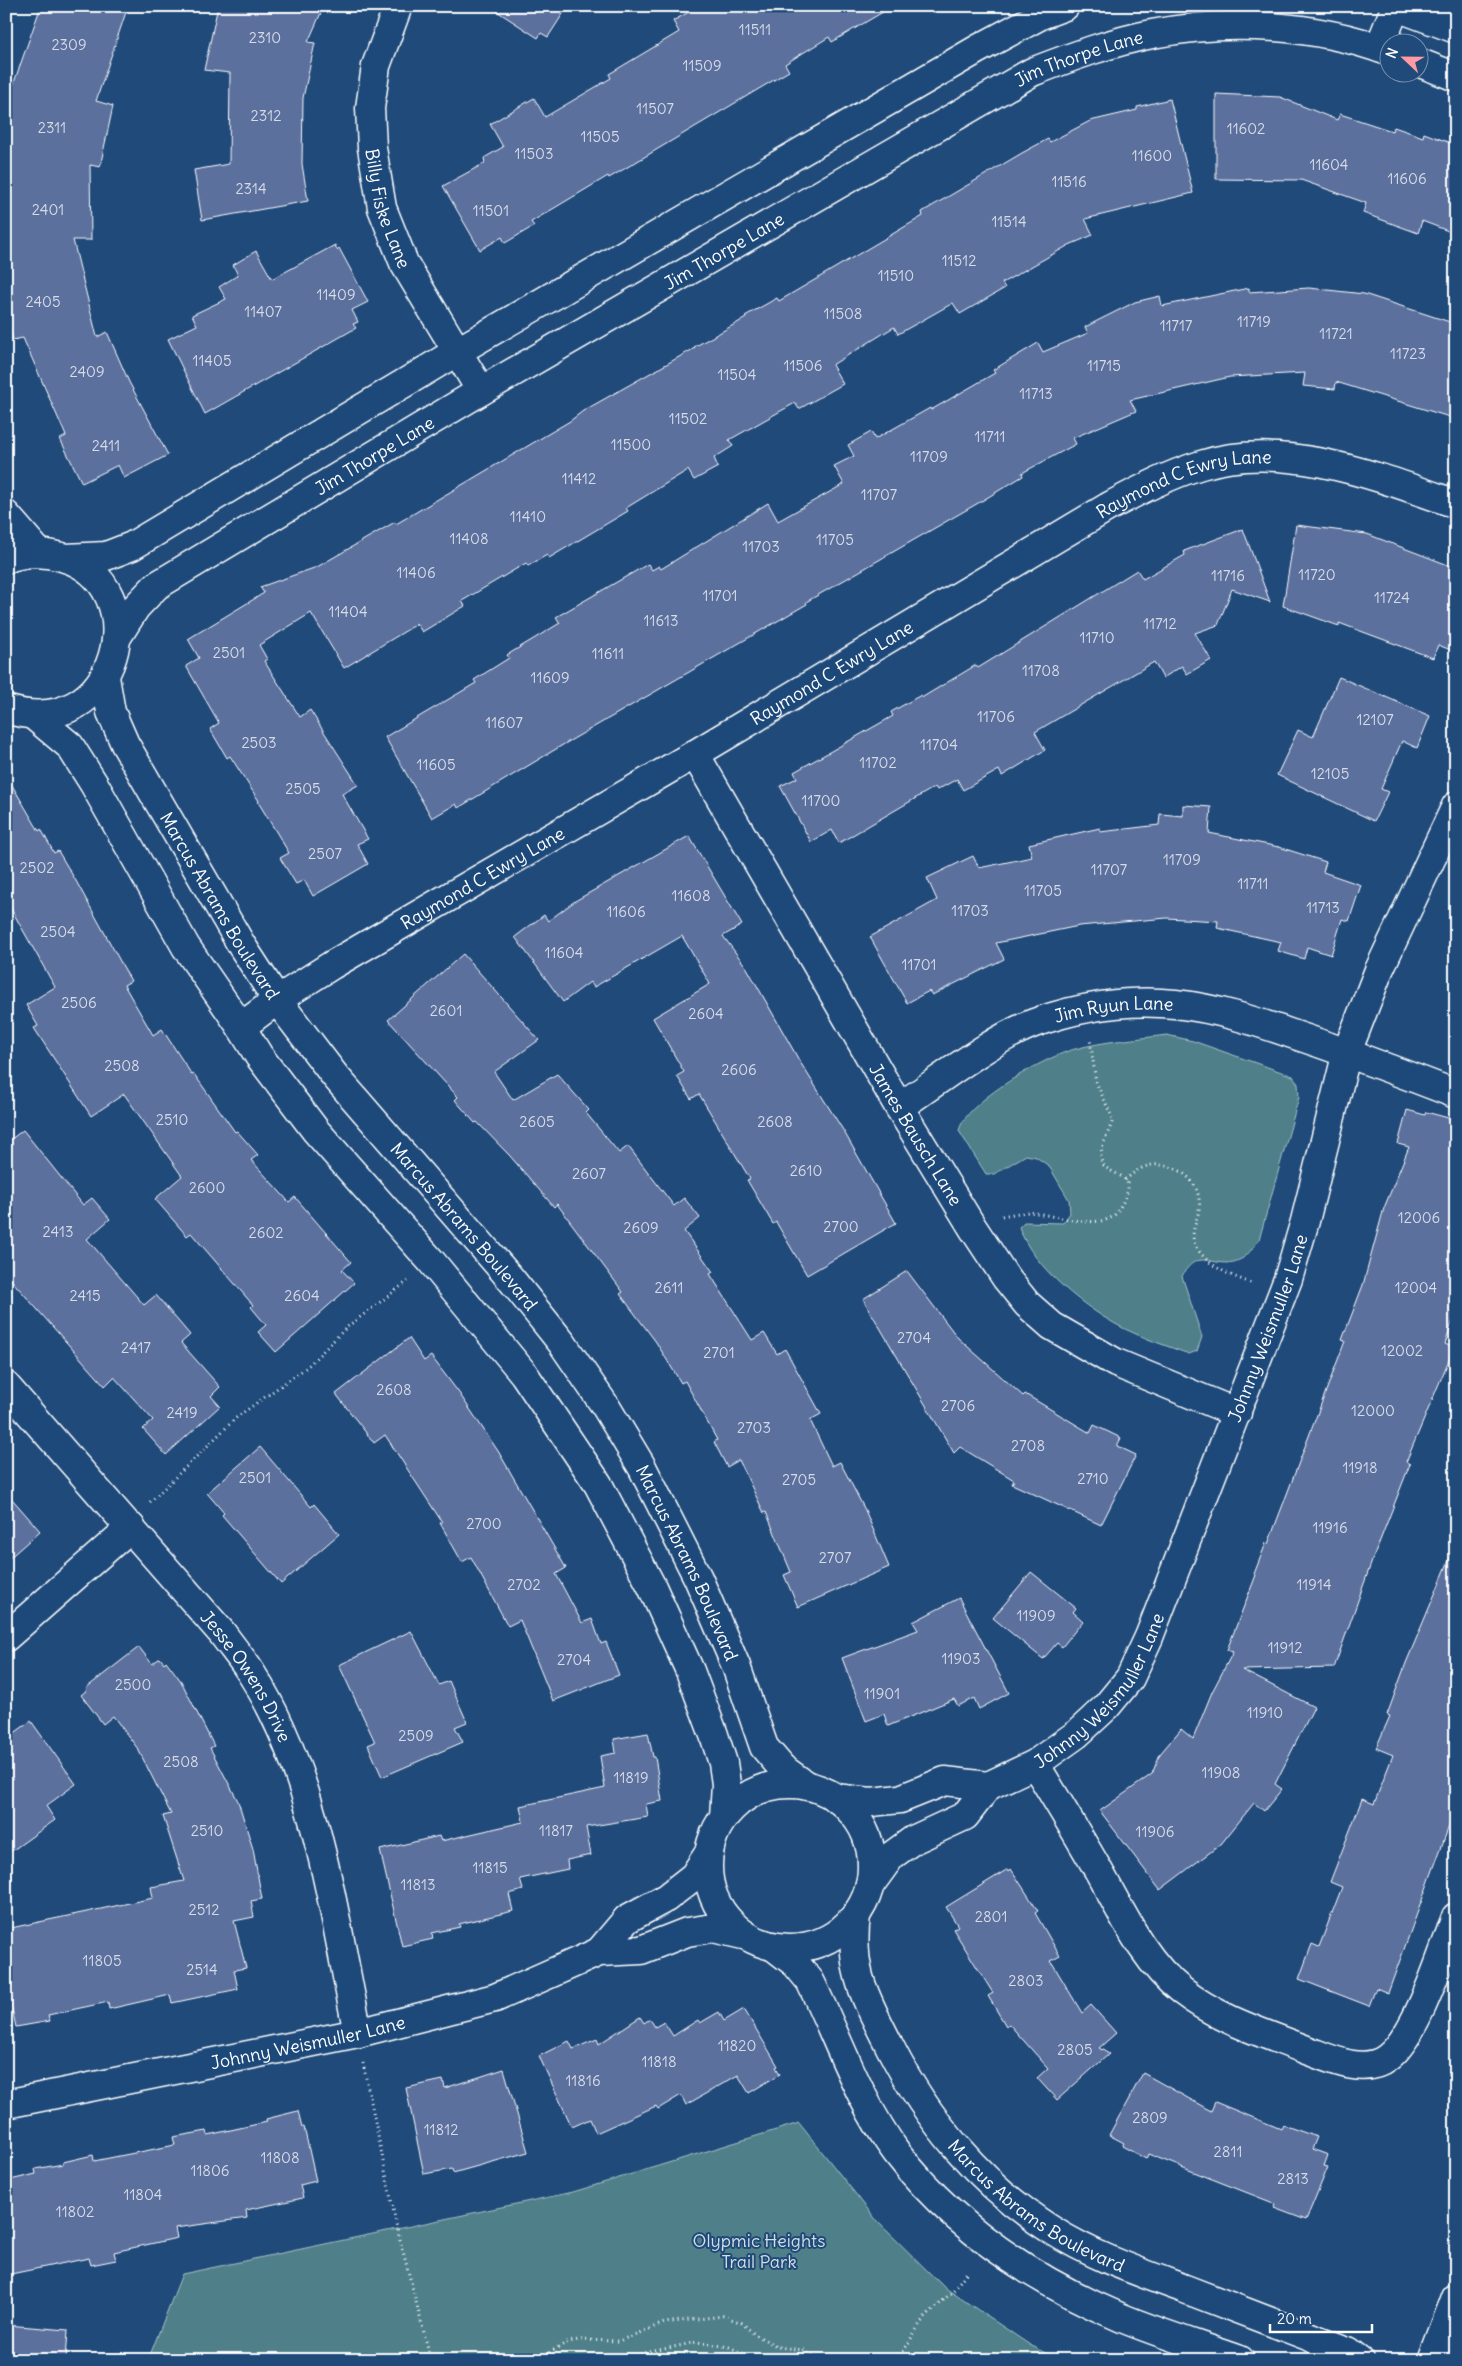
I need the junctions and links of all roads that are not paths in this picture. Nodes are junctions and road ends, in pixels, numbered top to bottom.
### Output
1 (398, 6) edge
2 (1064, 6) edge
3 (1395, 6) edge
4 (1456, 29) edge
5 (1388, 32) edge
6 (1380, 49) edge
7 (1430, 67) edge
8 (1456, 77) edge
9 (458, 351) junction
10 (481, 391) junction
11 (1456, 504) edge
12 (6, 514) edge
13 (39, 552) junction
14 (66, 558) junction
15 (6, 559) edge
16 (117, 637) junction
17 (105, 677) junction
18 (6, 709) edge
19 (33, 715) junction
20 (695, 754) junction
21 (1456, 806) edge
22 (276, 1000) junction
23 (241, 1027) junction
24 (1347, 1052) junction
25 (1456, 1094) edge
26 (899, 1108) junction
27 (6, 1386) edge
28 (1236, 1413) junction
29 (131, 1527) junction
30 (6, 1637) edge
31 (1035, 1764) junction
32 (807, 1786) junction
33 (988, 1786) junction
34 (835, 1798) junction
35 (724, 1817) junction
36 (709, 1853) junction
37 (870, 1885) junction
38 (856, 1915) junction
39 (1456, 1917) edge
40 (743, 1935) junction
41 (774, 1947) junction
42 (599, 1952) junction
43 (358, 2033) junction
44 (6, 2104) edge
45 (1456, 2296) edge
46 (1240, 2360) edge
47 (1359, 2360) edge
48 (1432, 2360) edge

1 - 9 street, Billy Fiske Lane
2 - 9 street
3 - 4 street
3 - 5 street
6 - 10 street, Jim Thorpe Lane
7 - 8 street
9 - 10 street, Billy Fiske Lane
9 - 14 street
10 - 16 street, Jim Thorpe Lane
11 - 20 street, Raymond C Ewry Lane
12 - 13 street
13 - 14 street
13 - 15 street
14 - 16 street
16 - 17 street
17 - 19 street
17 - 22 street, Marcus Abrams Boulevard
18 - 19 street
19 - 23 street
20 - 22 street, Raymond C Ewry Lane
20 - 26 street, James Bausch Lane
21 - 24 street, Johnny Weismuller Lane
22 - 23 street, Raymond C Ewry Lane
22 - 32 street, Marcus Abrams Boulevard
23 - 35 street
24 - 25 street, Jim Ryun Lane
24 - 26 street, Jim Ryun Lane
24 - 28 street, Johnny Weismuller Lane
26 - 28 street, James Bausch Lane
27 - 29 street, Jesse Owens Drive
28 - 31 street, Johnny Weismuller Lane
29 - 30 street
29 - 43 street, Jesse Owens Drive
31 - 33 street, Johnny Weismuller Lane
31 - 39 street
32 - 34 street
32 - 35 street
33 - 34 street
33 - 37 street, Johnny Weismuller Lane
34 - 37 street
35 - 36 street
36 - 40 street
36 - 42 street, Johnny Weismuller Lane
37 - 38 street
38 - 41 street
38 - 47 street, Marcus Abrams Boulevard
40 - 41 street
40 - 42 street, Johnny Weismuller Lane
41 - 46 street
42 - 43 street, Johnny Weismuller Lane
43 - 44 street, Johnny Weismuller Lane
45 - 48 street

